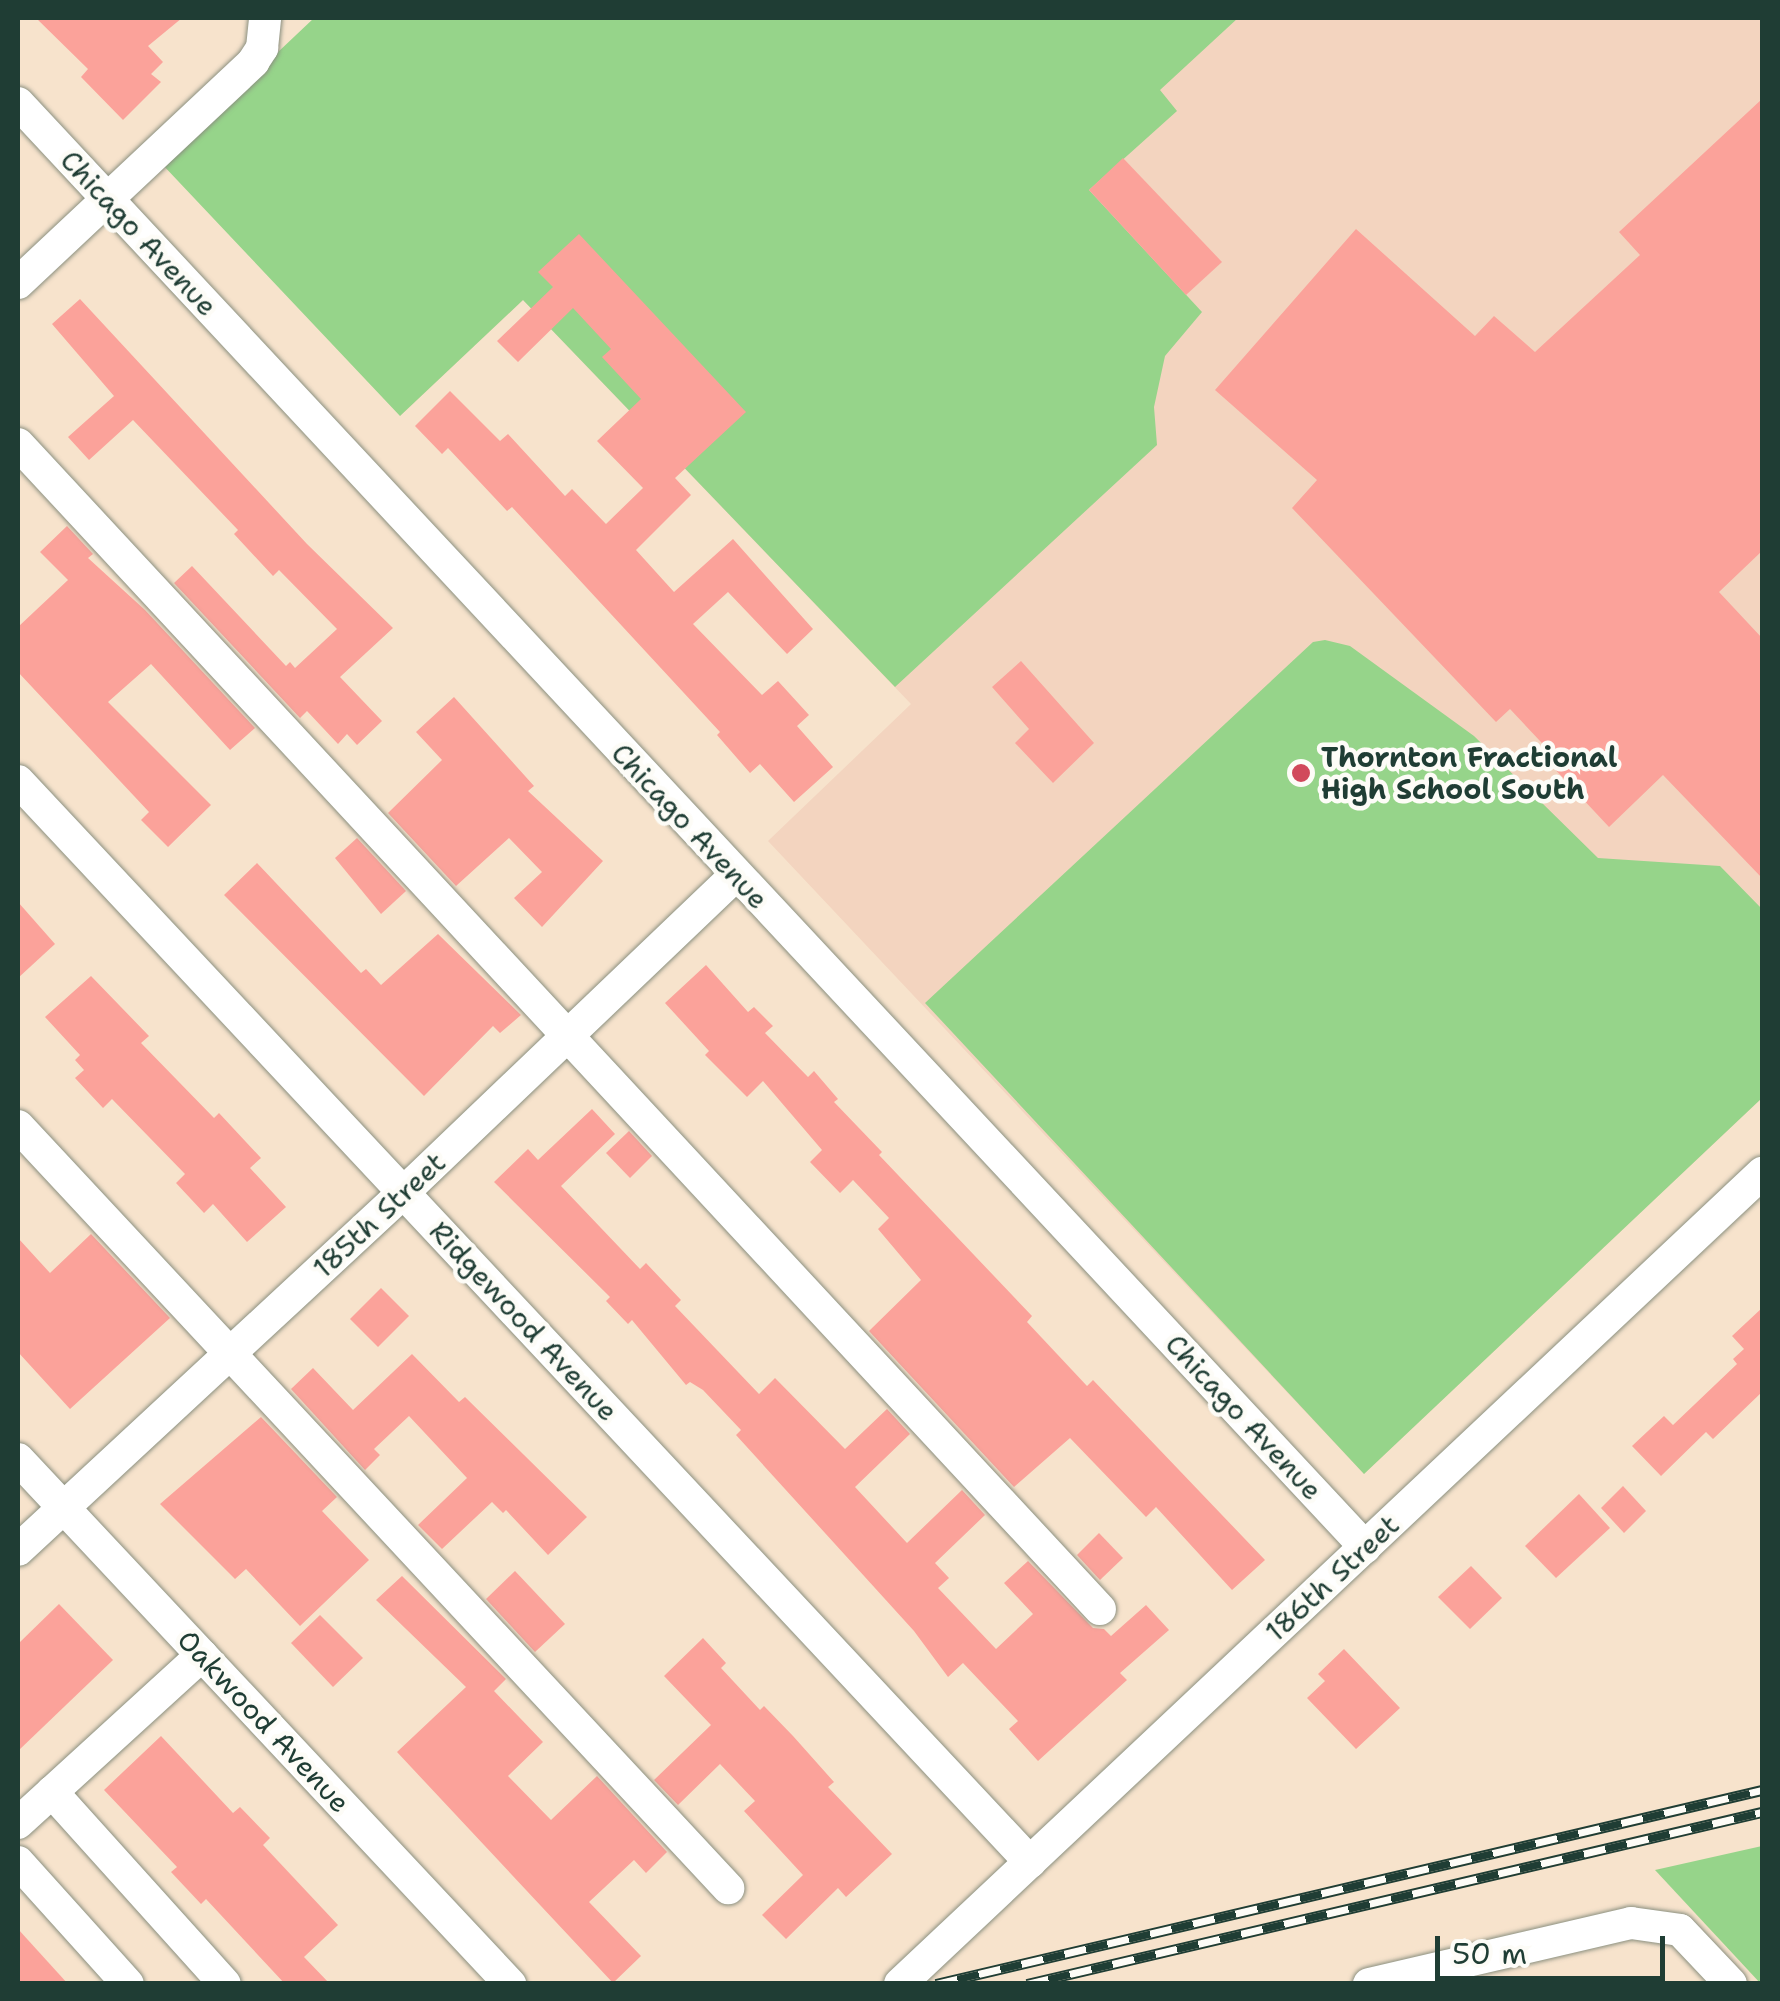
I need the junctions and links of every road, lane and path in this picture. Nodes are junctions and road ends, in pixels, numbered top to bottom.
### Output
1 (264, 18) edge
2 (18, 104) edge
3 (107, 198) junction
4 (18, 283) edge
5 (18, 444) edge
6 (18, 781) edge
7 (735, 876) junction
8 (569, 1034) junction
9 (18, 1126) edge
10 (1762, 1172) edge
11 (404, 1192) junction
12 (232, 1352) junction
13 (18, 1459) edge
14 (62, 1507) junction
15 (1364, 1547) junction
16 (18, 1550) edge
17 (1100, 1609) dead end
18 (202, 1654) junction
19 (52, 1792) junction
20 (18, 1823) edge
21 (18, 1862) edge
22 (1030, 1862) junction
23 (728, 1888) dead end
24 (128, 1984) edge
25 (225, 1984) edge
26 (510, 1984) edge
27 (900, 1984) edge
28 (1369, 1984) edge
29 (1731, 1984) edge

1 - 3 street
2 - 3 street, Chicago Avenue
3 - 4 street
3 - 7 street, Chicago Avenue
5 - 8 street
6 - 11 street, Ridgewood Avenue
7 - 8 street, 185th Street
7 - 15 street, Chicago Avenue
8 - 11 street, 185th Street
8 - 17 street
9 - 12 street
10 - 15 street, 186th Street
11 - 12 street, 185th Street
11 - 22 street, Ridgewood Avenue
12 - 14 street, 185th Street
12 - 23 street
13 - 14 street, Oakwood Avenue
14 - 16 street, 185th Street
14 - 18 street, Oakwood Avenue
15 - 22 street, 186th Street
18 - 19 street
18 - 26 street, Oakwood Avenue
19 - 20 street
19 - 25 street
21 - 24 street
22 - 27 street, 186th Street
28 - 29 street

